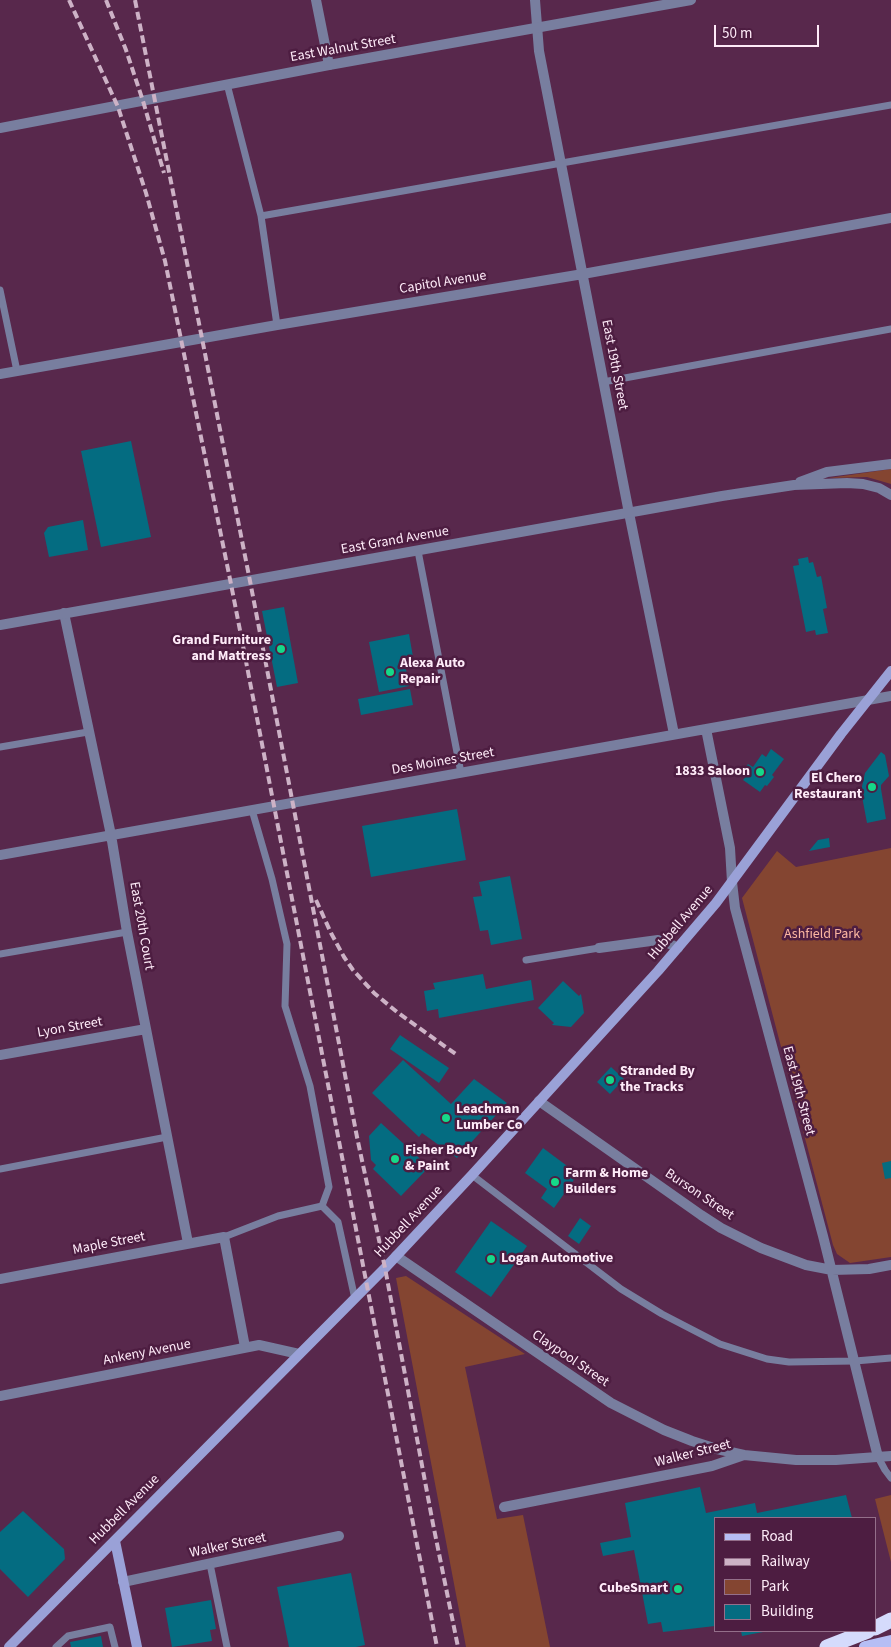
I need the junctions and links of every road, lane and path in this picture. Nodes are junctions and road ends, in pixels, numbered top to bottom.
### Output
1 (316, 0) edge
2 (535, 0) edge
3 (691, 0) edge
4 (537, 28) junction
5 (329, 65) junction
6 (227, 84) junction
7 (891, 105) edge
8 (0, 128) edge
9 (561, 164) junction
10 (261, 216) junction
11 (891, 218) edge
12 (583, 274) junction
13 (0, 290) edge
14 (277, 325) junction
15 (891, 329) edge
16 (17, 371) junction
17 (0, 374) edge
18 (603, 382) junction
19 (891, 464) edge
20 (794, 484) junction
21 (891, 494) edge
22 (629, 513) junction
23 (418, 551) junction
24 (64, 613) junction
25 (0, 625) edge
26 (891, 671) edge
27 (891, 696) edge
28 (868, 700) junction
29 (706, 729) junction
30 (88, 732) junction
31 (674, 734) junction
32 (0, 747) edge
33 (461, 773) junction
34 (252, 810) junction
35 (111, 835) junction
36 (0, 855) edge
37 (732, 882) junction
38 (127, 932) junction
39 (598, 948) joint
40 (678, 948) junction
41 (0, 954) edge
42 (526, 960) dead end
43 (146, 1029) junction
44 (0, 1055) edge
45 (539, 1101) junction
46 (167, 1137) junction
47 (0, 1169) edge
48 (472, 1176) junction
49 (322, 1206) junction
50 (224, 1237) junction
51 (188, 1243) junction
52 (396, 1256) junction
53 (891, 1265) edge
54 (832, 1270) junction
55 (0, 1279) edge
56 (355, 1299) junction
57 (246, 1347) junction
58 (299, 1354) junction
59 (891, 1358) edge
60 (855, 1361) junction
61 (0, 1396) edge
62 (744, 1455) junction
63 (891, 1456) edge
64 (878, 1457) junction
65 (891, 1478) edge
66 (504, 1507) dead end
67 (339, 1536) dead end
68 (115, 1541) junction
69 (210, 1564) junction
70 (123, 1582) junction
71 (891, 1620) edge
72 (876, 1628) edge
73 (865, 1632) edge
74 (891, 1641) edge
75 (9, 1647) edge
76 (56, 1647) edge
77 (114, 1647) edge
78 (137, 1647) edge
79 (227, 1647) edge
80 (827, 1647) edge
81 (865, 1647) edge

1 - 5 street
2 - 4 street, East 19th Street
3 - 4 street, East Walnut Street
4 - 5 street, East Walnut Street
4 - 9 street, East 19th Street
5 - 6 street, East Walnut Street
6 - 8 street, East Walnut Street
6 - 10 lane
7 - 9 lane
9 - 10 lane
9 - 12 street, East 19th Street
10 - 14 lane
11 - 12 street, Capitol Avenue
12 - 14 street, Capitol Avenue
12 - 18 street, East 19th Street
13 - 16 lane
14 - 16 street, Capitol Avenue
15 - 18 lane
16 - 17 street, Capitol Avenue
18 - 22 street, East 19th Street
19 - 20 street, East Grand Avenue
20 - 21 street, East Grand Avenue
20 - 22 street, East Grand Avenue
22 - 23 street, East Grand Avenue
22 - 31 street, East 19th Street
23 - 24 street, East Grand Avenue
23 - 33 lane
24 - 25 street, East Grand Avenue
24 - 30 street, East 20th Court
26 - 28 main road, Hubbell Avenue
27 - 28 street, Des Moines Street
28 - 29 street, Des Moines Street
28 - 37 main road, Hubbell Avenue
29 - 31 street, Des Moines Street
29 - 37 street, East 19th Street
30 - 32 lane
30 - 35 street, East 20th Court
31 - 33 street, Des Moines Street
33 - 34 street, Des Moines Street
34 - 35 street, Des Moines Street
34 - 49 lane
35 - 36 street, Des Moines Street
35 - 38 street, East 20th Court
37 - 40 main road, Hubbell Avenue
37 - 54 street, East 19th Street
38 - 41 lane
38 - 43 street, East 20th Court
39 - 40 street
39 - 42 lane
40 - 45 main road, Hubbell Avenue
43 - 44 street, Lyon Street
43 - 46 street, East 20th Court
45 - 48 main road, Hubbell Avenue
45 - 54 street, Burson Street
46 - 47 lane
46 - 51 street, East 20th Court
48 - 52 main road, Hubbell Avenue
48 - 60 lane
49 - 50 lane
49 - 56 lane
50 - 51 street, Maple Street
50 - 57 street
51 - 55 street, Maple Street
52 - 56 main road, Hubbell Avenue
52 - 62 street, Claypool Street
53 - 54 street
54 - 60 street, East 19th Street
56 - 58 main road, Hubbell Avenue
57 - 58 street, Ankeny Avenue
57 - 61 street, Ankeny Avenue
58 - 68 main road, Hubbell Avenue
59 - 60 lane
60 - 64 street, East 19th Street
62 - 64 street, Walker Street
62 - 66 street, Walker Street
63 - 64 street, Walker Street
64 - 65 lane
67 - 69 street, Walker Street
68 - 70 main road
68 - 75 main road, Hubbell Avenue
69 - 70 street, Walker Street
69 - 79 lane
70 - 78 main road
71 - 72 highway
73 - 80 highway
74 - 81 main road
76 - 77 lane

